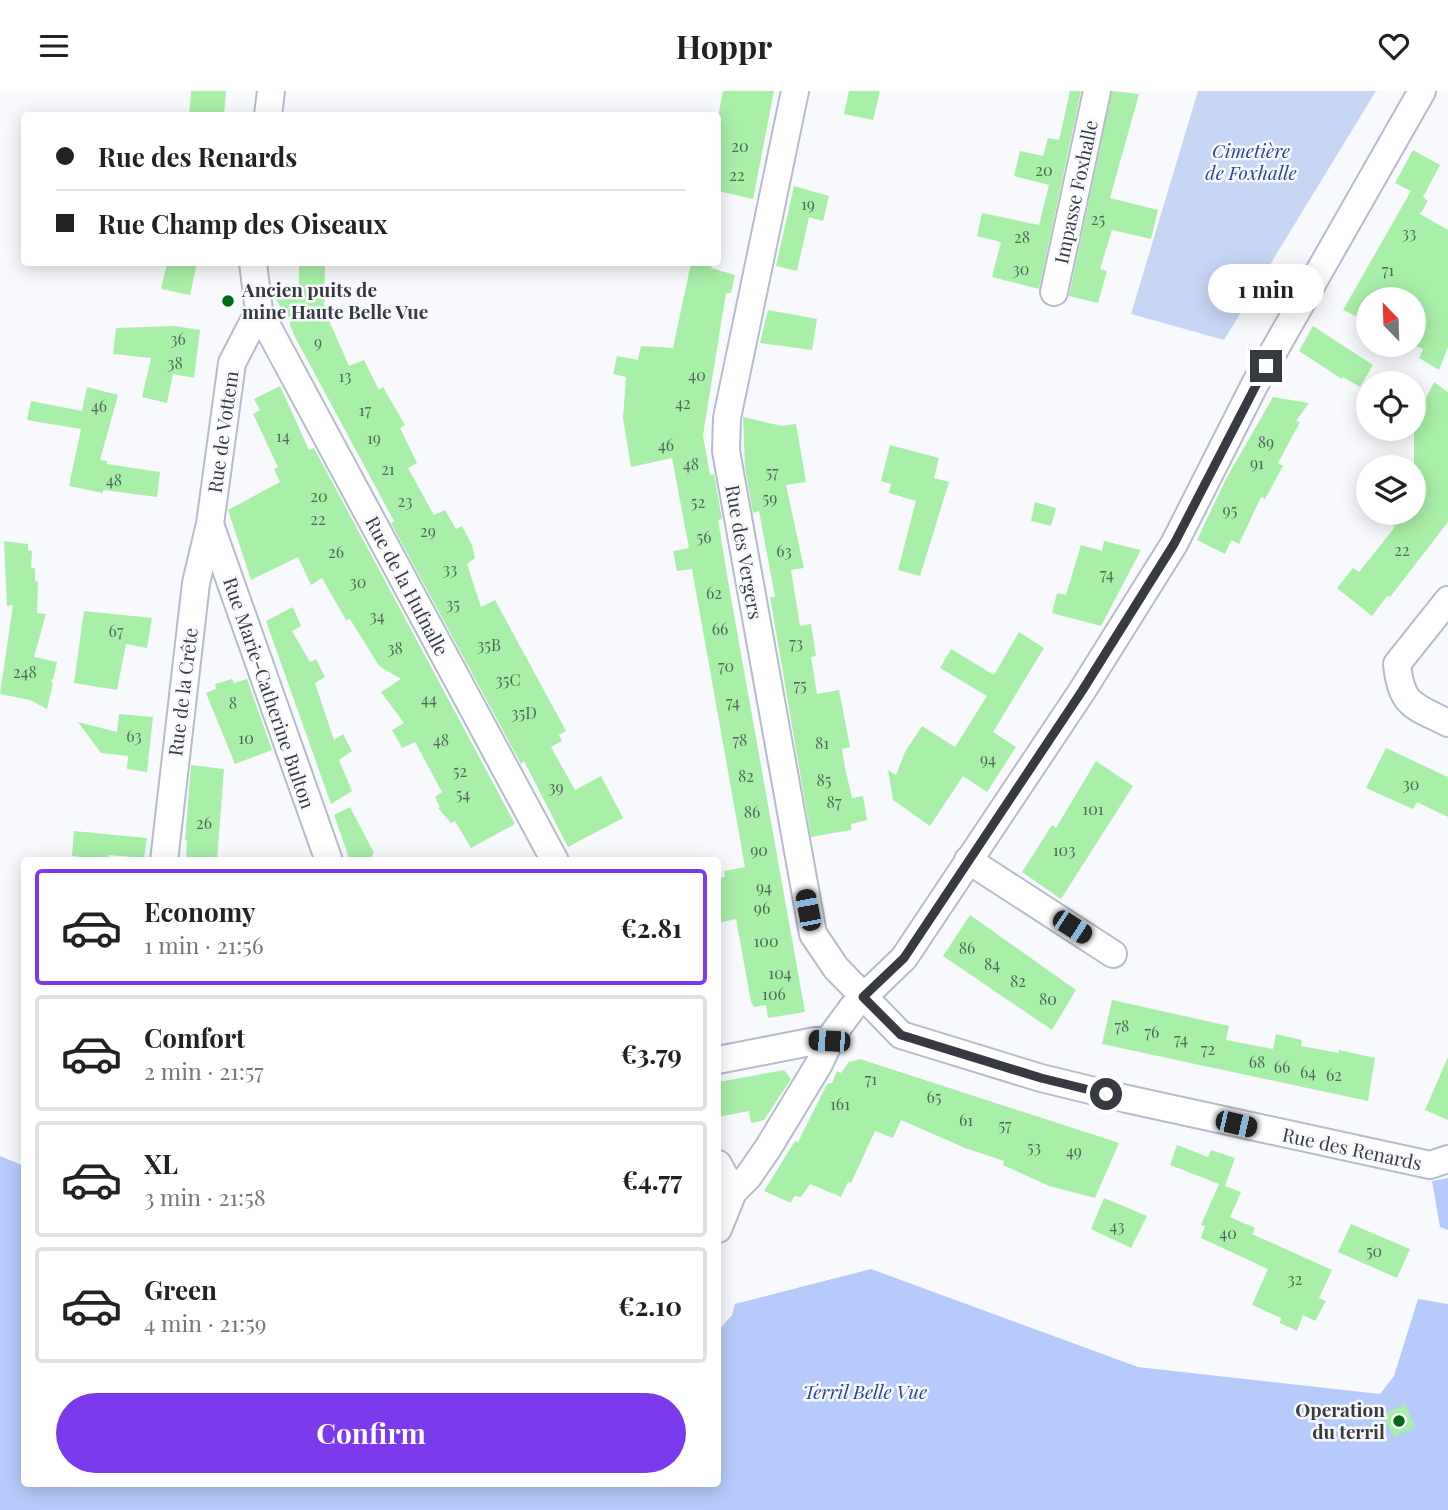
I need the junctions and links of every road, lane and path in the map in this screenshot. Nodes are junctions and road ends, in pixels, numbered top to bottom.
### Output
1 (271, 91) edge
2 (795, 91) edge
3 (1097, 91) edge
4 (1422, 91) edge
5 (268, 112) edge
6 (253, 266) edge
7 (1054, 292) dead end
8 (259, 311) junction
9 (210, 524) junction
10 (1448, 600) edge
11 (1448, 723) edge
12 (164, 857) edge
13 (328, 857) edge
14 (553, 857) edge
15 (968, 860) junction
16 (1113, 954) dead end
17 (863, 997) junction
18 (829, 1041) junction
19 (721, 1060) edge
20 (1448, 1159) edge
21 (721, 1170) edge
22 (733, 1192) junction
23 (721, 1222) edge

1 - 5 street
2 - 17 street, Rue des Vergers
3 - 7 street, Impasse Foxhalle
4 - 15 street
6 - 8 street
8 - 9 street, Rue de Vottem
8 - 14 street, Rue de la Hufnalle
9 - 12 street, Rue de la Crête
9 - 13 street, Rue Marie-Catherine Bulton
10 - 11 street
15 - 16 street
15 - 17 street
17 - 18 street
17 - 20 street, Rue des Renards
18 - 19 street
18 - 22 street
21 - 22 street
22 - 23 street

